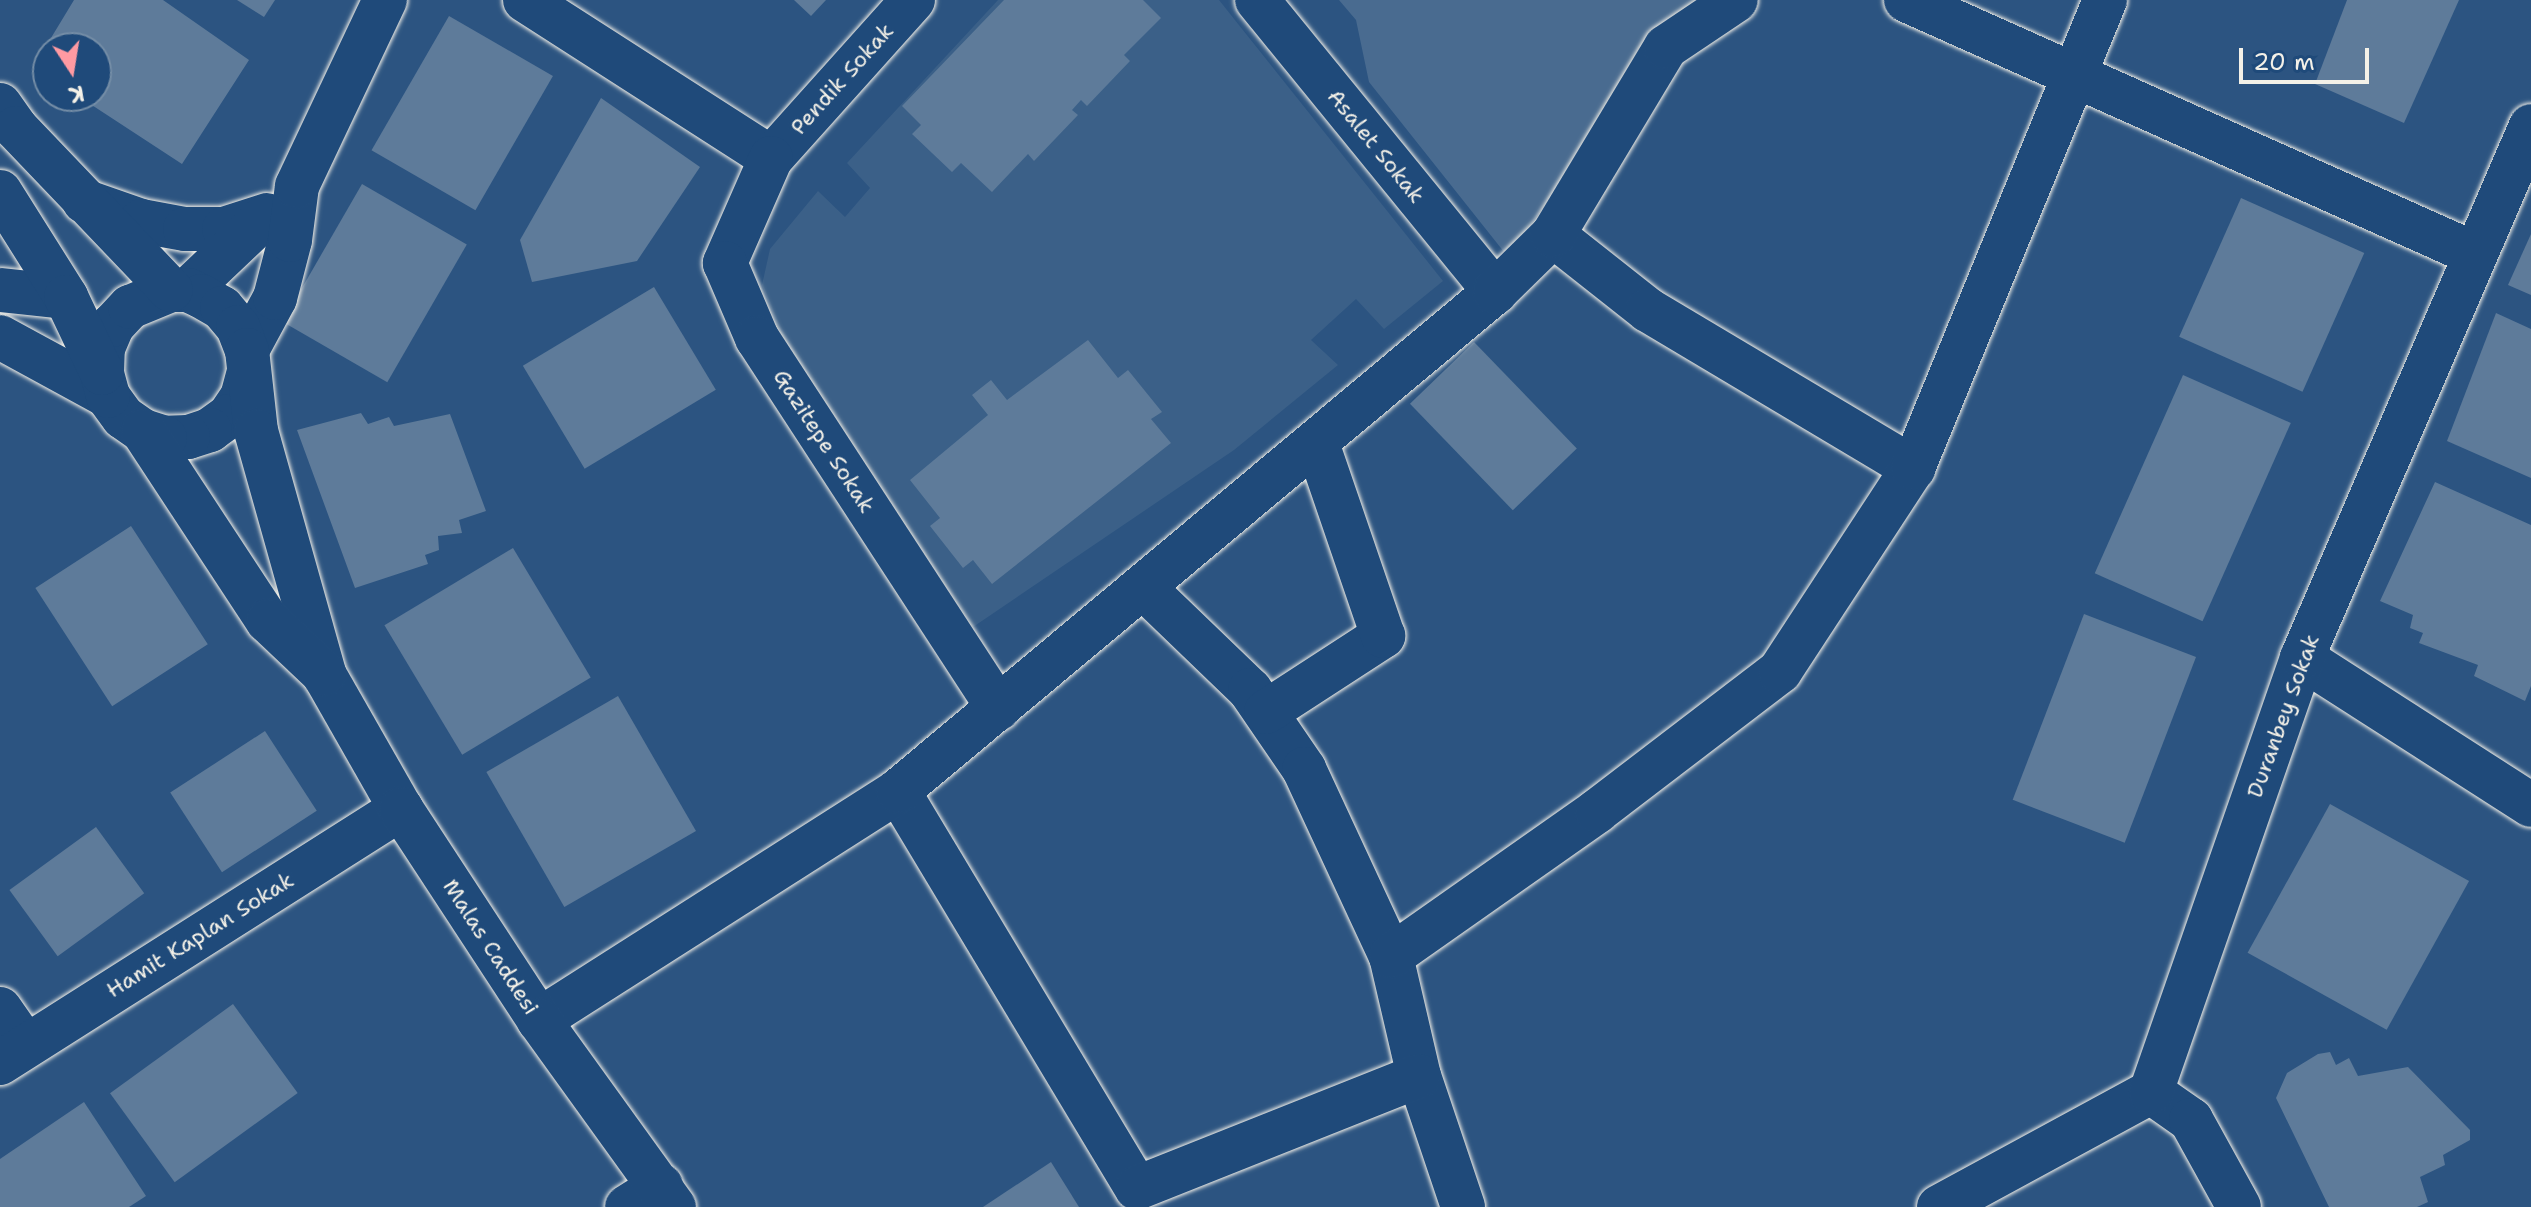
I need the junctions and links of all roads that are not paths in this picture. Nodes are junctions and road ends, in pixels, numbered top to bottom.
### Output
1 (385, 0) edge
2 (525, 0) edge
3 (913, 0) edge
4 (1257, 0) edge
5 (1736, 0) edge
6 (1906, 0) edge
7 (2105, 0) edge
8 (2075, 78) junction
9 (0, 105) edge
10 (2531, 126) edge
11 (771, 158) junction
12 (0, 192) edge
13 (282, 200) junction
14 (84, 201) junction
15 (1553, 235) junction
16 (2475, 254) junction
17 (0, 290) edge
18 (180, 290) junction
19 (1495, 292) junction
20 (66, 297) junction
21 (0, 337) edge
22 (248, 362) junction
23 (105, 385) junction
24 (143, 431) junction
25 (1317, 443) junction
26 (1913, 468) junction
27 (1145, 589) junction
28 (2302, 658) junction
29 (325, 676) junction
30 (998, 708) junction
31 (1266, 712) junction
32 (898, 791) junction
33 (2531, 805) edge
34 (401, 809) junction
35 (1391, 956) junction
36 (0, 1009) edge
37 (539, 1020) junction
38 (13, 1054) edge
39 (1419, 1076) junction
40 (2151, 1092) junction
41 (654, 1200) edge
42 (1463, 1207) edge
43 (1939, 1207) edge
44 (2239, 1207) edge

1 - 13 street
2 - 11 street
3 - 11 street, Pendik Sokak
4 - 19 street, Asalet Sokak
5 - 15 street
6 - 8 street
7 - 8 street
8 - 16 street
8 - 26 street
9 - 14 street
10 - 16 street, Duranbey Sokak
11 - 30 street, Gazitepe Sokak
12 - 20 street
13 - 14 street
13 - 18 street
13 - 22 street
14 - 18 street
15 - 19 street
15 - 26 street
16 - 28 street, Duranbey Sokak
17 - 20 street
18 - 22 street
18 - 23 street
19 - 25 street
20 - 23 street
21 - 23 street
22 - 24 street
22 - 29 street
23 - 24 street
24 - 29 street
25 - 27 street
25 - 31 street
26 - 35 street
27 - 30 street
27 - 31 street
28 - 33 street
28 - 40 street, Duranbey Sokak
29 - 34 street, Malas Caddesi
30 - 32 street
31 - 35 street
32 - 37 street
32 - 39 street
34 - 37 street, Malas Caddesi
34 - 38 street, Hamit Kaplan Sokak
35 - 39 street
36 - 38 street
37 - 41 street, Malas Caddesi
39 - 42 street
40 - 43 street
40 - 44 street

